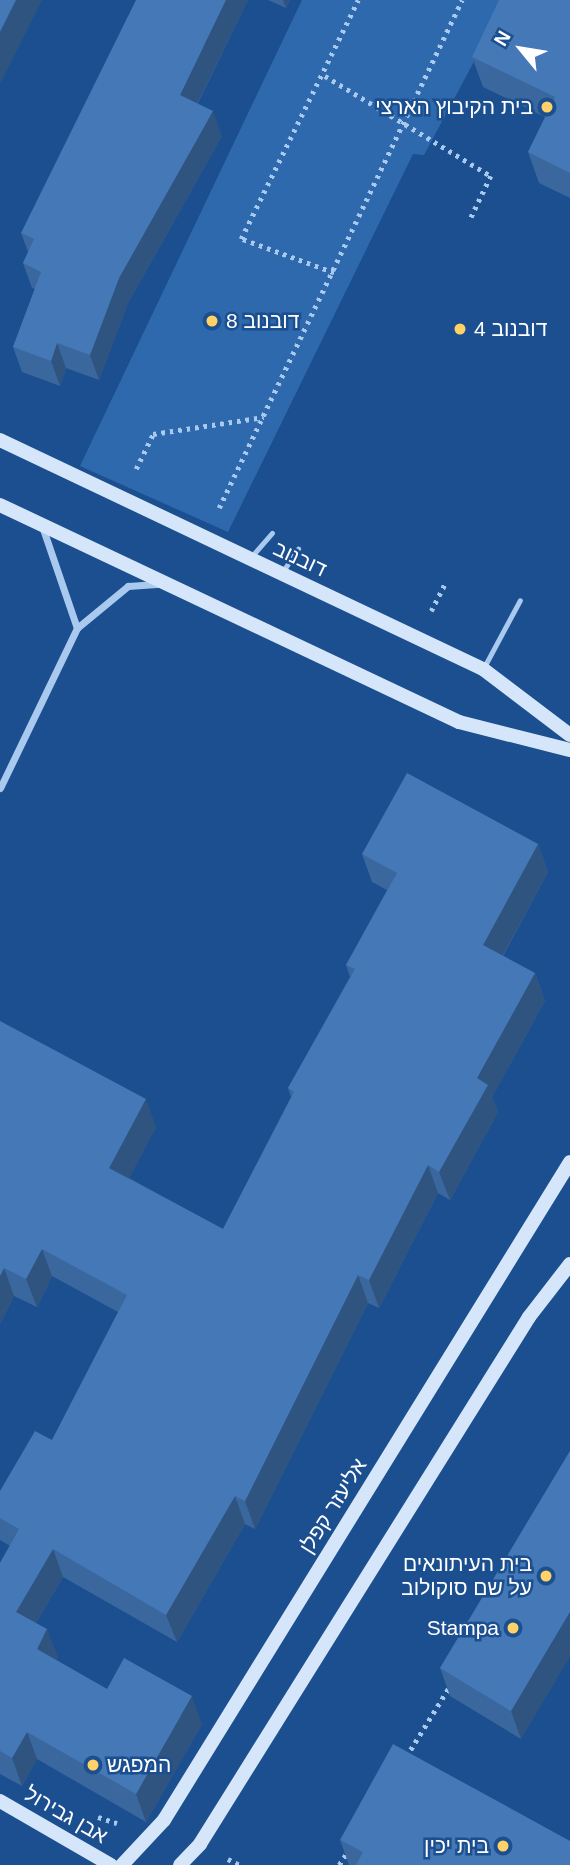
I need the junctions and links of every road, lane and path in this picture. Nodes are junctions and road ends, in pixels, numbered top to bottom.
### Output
1 (358, 0) edge
2 (462, 0) edge
3 (325, 76) junction
4 (408, 122) junction
5 (469, 222) dead end
6 (334, 273) junction
7 (264, 416) junction
8 (0, 440) edge
9 (121, 498) junction
10 (0, 505) edge
11 (42, 525) junction
12 (272, 533) dead end
13 (205, 537) junction
14 (298, 549) dead end
15 (250, 558) junction
16 (281, 573) junction
17 (167, 584) junction
18 (520, 600) dead end
19 (77, 628) junction
20 (483, 669) junction
21 (570, 735) edge
22 (570, 750) edge
23 (0, 788) edge
24 (570, 1162) edge
25 (570, 1265) edge
26 (454, 1678) edge
27 (397, 1771) edge
28 (0, 1801) edge
29 (354, 1842) edge
30 (111, 1865) edge
31 (122, 1865) edge
32 (180, 1865) edge
33 (339, 1865) edge

1 - 3 path
2 - 4 path
3 - 4 path
3 - 6 path
4 - 5 path
4 - 6 path
6 - 7 path
7 - 9 path
7 - 13 path
8 - 9 main road, דובנוב
9 - 13 main road, דובנוב
10 - 11 main road
11 - 17 main road
11 - 19 street
12 - 15 lane
13 - 15 main road, דובנוב
14 - 16 lane
15 - 16 main road, דובנוב
16 - 20 main road, דובנוב
17 - 19 street
17 - 22 main road
18 - 20 lane
19 - 23 street
20 - 21 main road, דובנוב
24 - 31 main road, אליעזר קפלן
25 - 32 main road
26 - 27 path
28 - 30 main road, אבן גבירול
29 - 33 path

